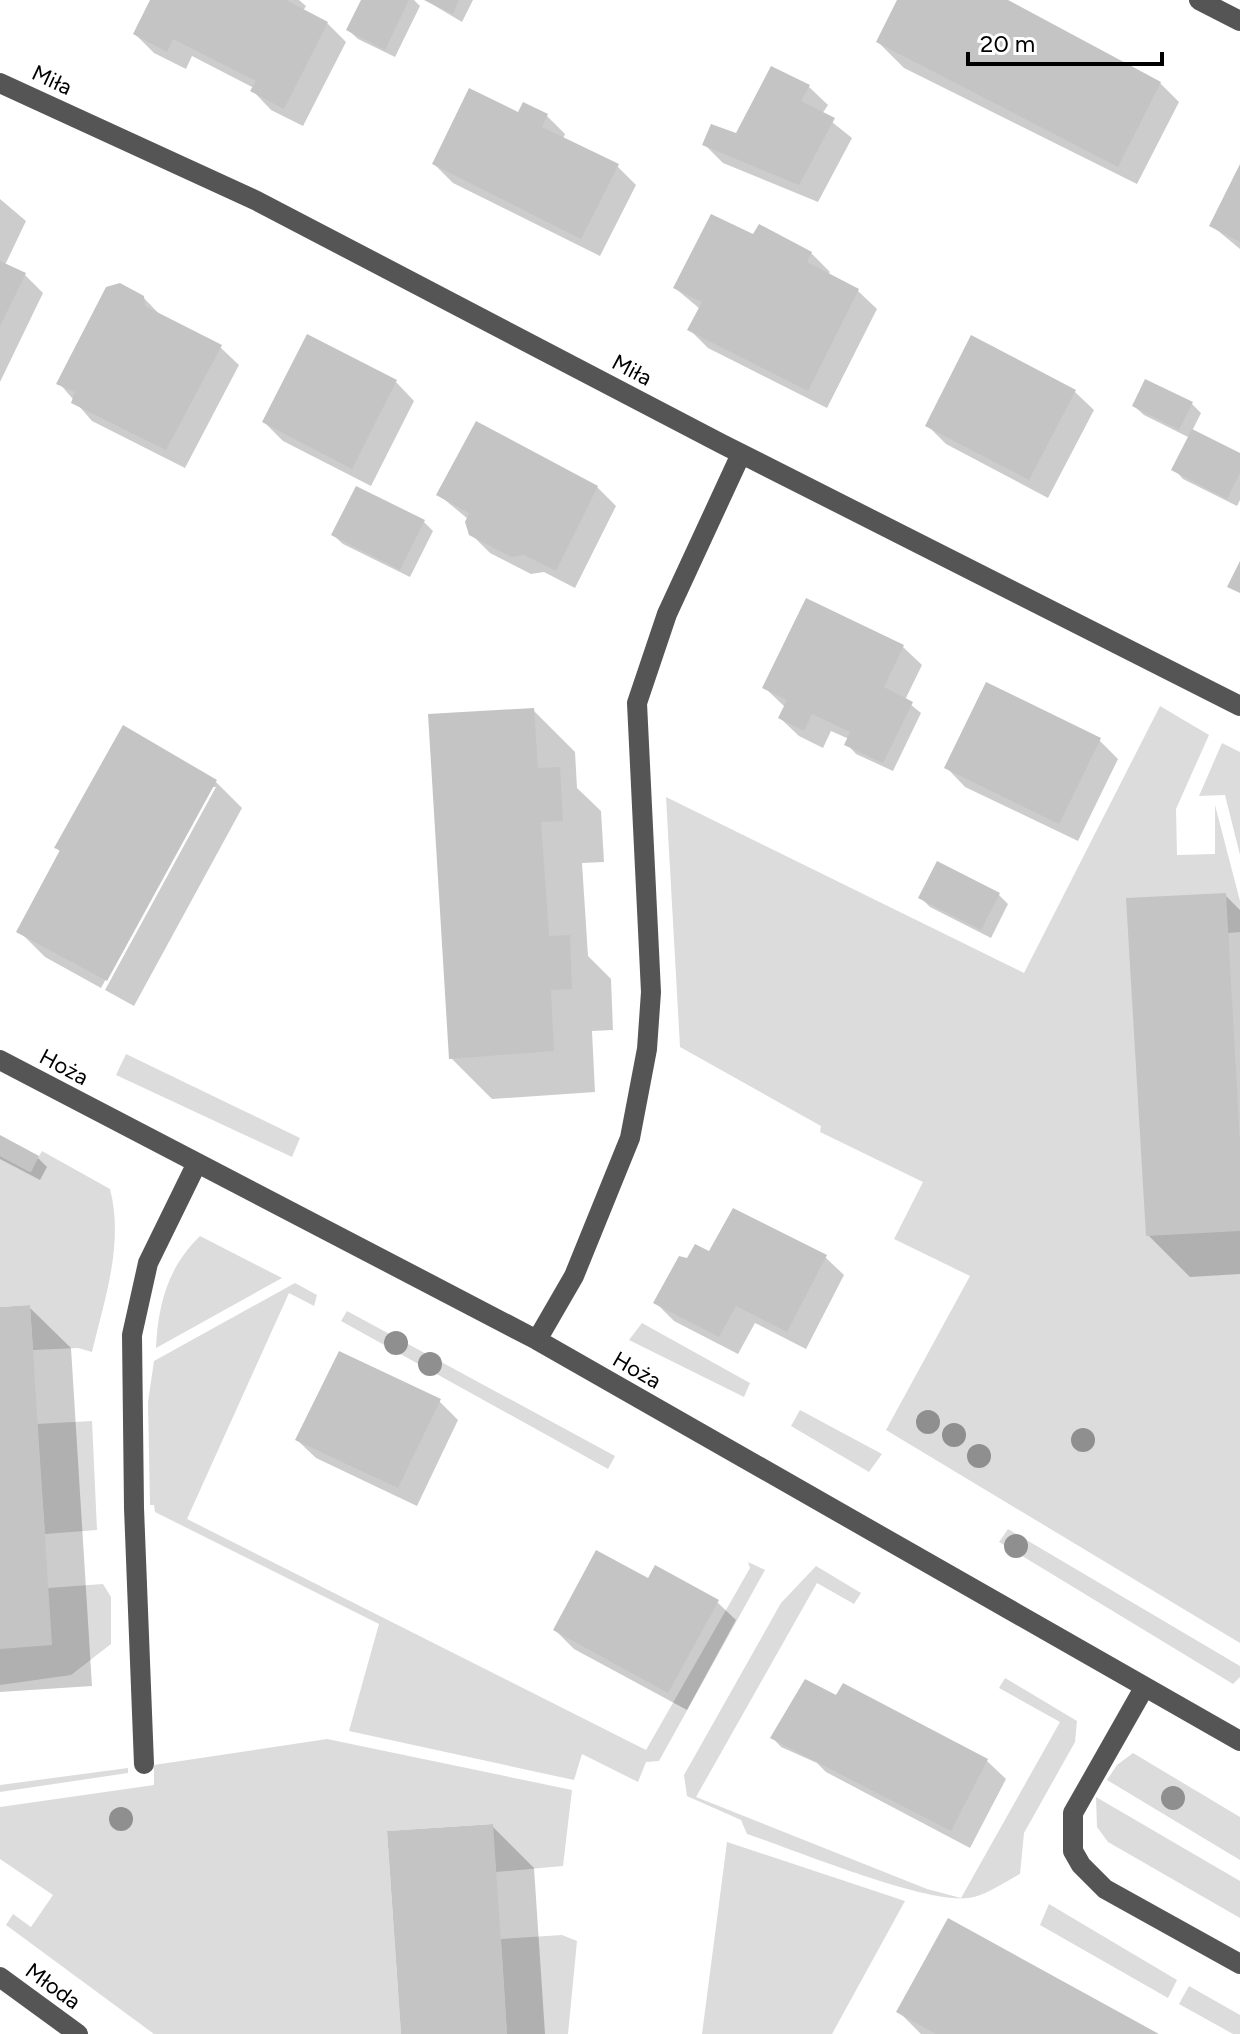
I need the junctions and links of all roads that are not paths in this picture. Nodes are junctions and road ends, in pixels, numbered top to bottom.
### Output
1 (1199, 0) edge
2 (1240, 21) edge
3 (0, 83) edge
4 (741, 454) junction
5 (1240, 706) edge
6 (0, 1060) edge
7 (196, 1165) junction
8 (537, 1340) junction
9 (1144, 1688) junction
10 (1240, 1741) edge
11 (144, 1764) dead end
12 (1240, 1964) edge
13 (0, 1977) edge
14 (78, 2034) edge

1 - 2 street
3 - 4 street, Miła
4 - 5 street, Miła
4 - 8 street
6 - 7 street, Hoża
7 - 8 street, Hoża
7 - 11 street
8 - 9 street, Hoża
9 - 10 street, Hoża
9 - 12 street
13 - 14 street, Młoda

